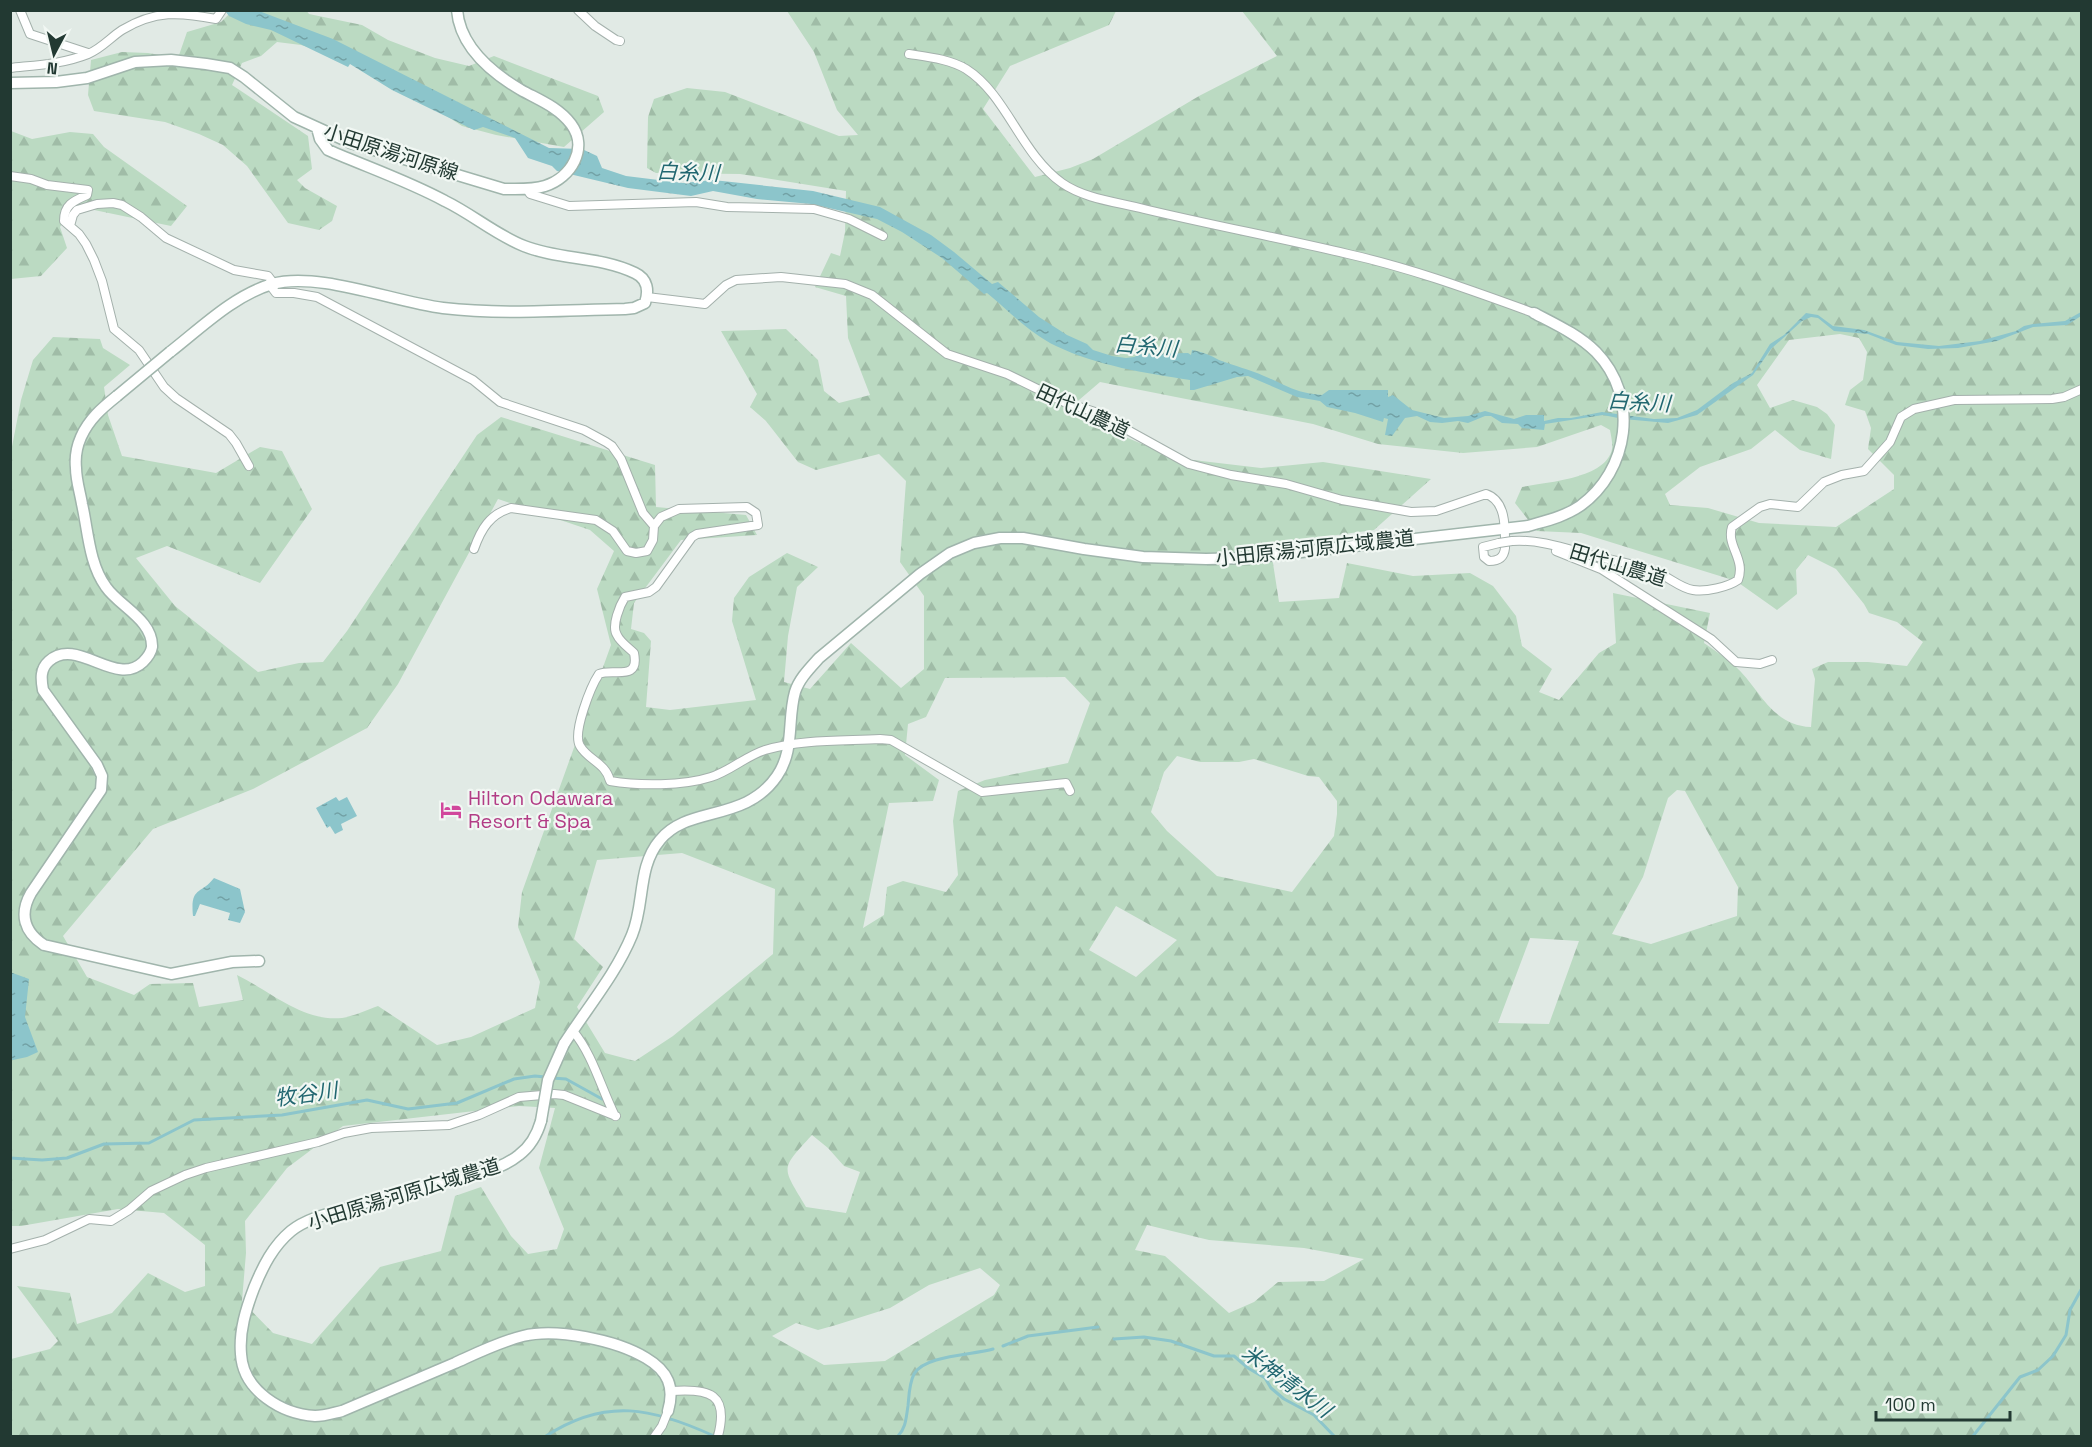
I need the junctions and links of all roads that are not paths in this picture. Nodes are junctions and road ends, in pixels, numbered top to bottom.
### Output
1 (20, 10) edge
2 (457, 10) edge
3 (578, 10) edge
4 (222, 11) edge
5 (620, 41) dead end
6 (89, 54) junction
7 (909, 54) dead end
8 (10, 68) edge
9 (10, 83) edge
10 (317, 128) junction
11 (10, 176) edge
12 (527, 189) junction
13 (70, 226) junction
14 (883, 236) dead end
15 (272, 284) junction
16 (647, 297) junction
17 (1534, 313) joint
18 (2082, 389) edge
19 (249, 466) dead end
20 (654, 525) junction
21 (1504, 529) junction
22 (1546, 544) junction
23 (474, 549) dead end
24 (1772, 660) dead end
25 (789, 745) junction
26 (1070, 791) dead end
27 (259, 961) dead end
28 (573, 1031) junction
29 (10, 1250) edge
30 (671, 1391) junction
31 (668, 1411) joint
32 (655, 1437) edge
33 (718, 1437) edge

1 - 6 street
2 - 12 street, 小田原湯河原線
3 - 5 street
4 - 6 street
6 - 8 street
7 - 17 street, 小田原湯河原広域農道
9 - 10 street, 小田原湯河原線
10 - 12 street, 小田原湯河原線
10 - 16 street
11 - 13 street
12 - 14 street
13 - 15 street
13 - 19 street
15 - 16 street
15 - 20 street
15 - 27 street, bridge
16 - 21 street, 田代山農道
17 - 21 street, 小田原湯河原広域農道
18 - 22 street, 田代山農道
20 - 23 street
20 - 25 street
21 - 22 street, 田代山農道, bridge
21 - 25 street, 小田原湯河原広域農道
22 - 24 street
25 - 26 street
25 - 28 street, 小田原湯河原広域農道
28 - 29 street
28 - 30 street, 小田原湯河原広域農道, bridge
30 - 31 street
30 - 33 street
31 - 32 street

